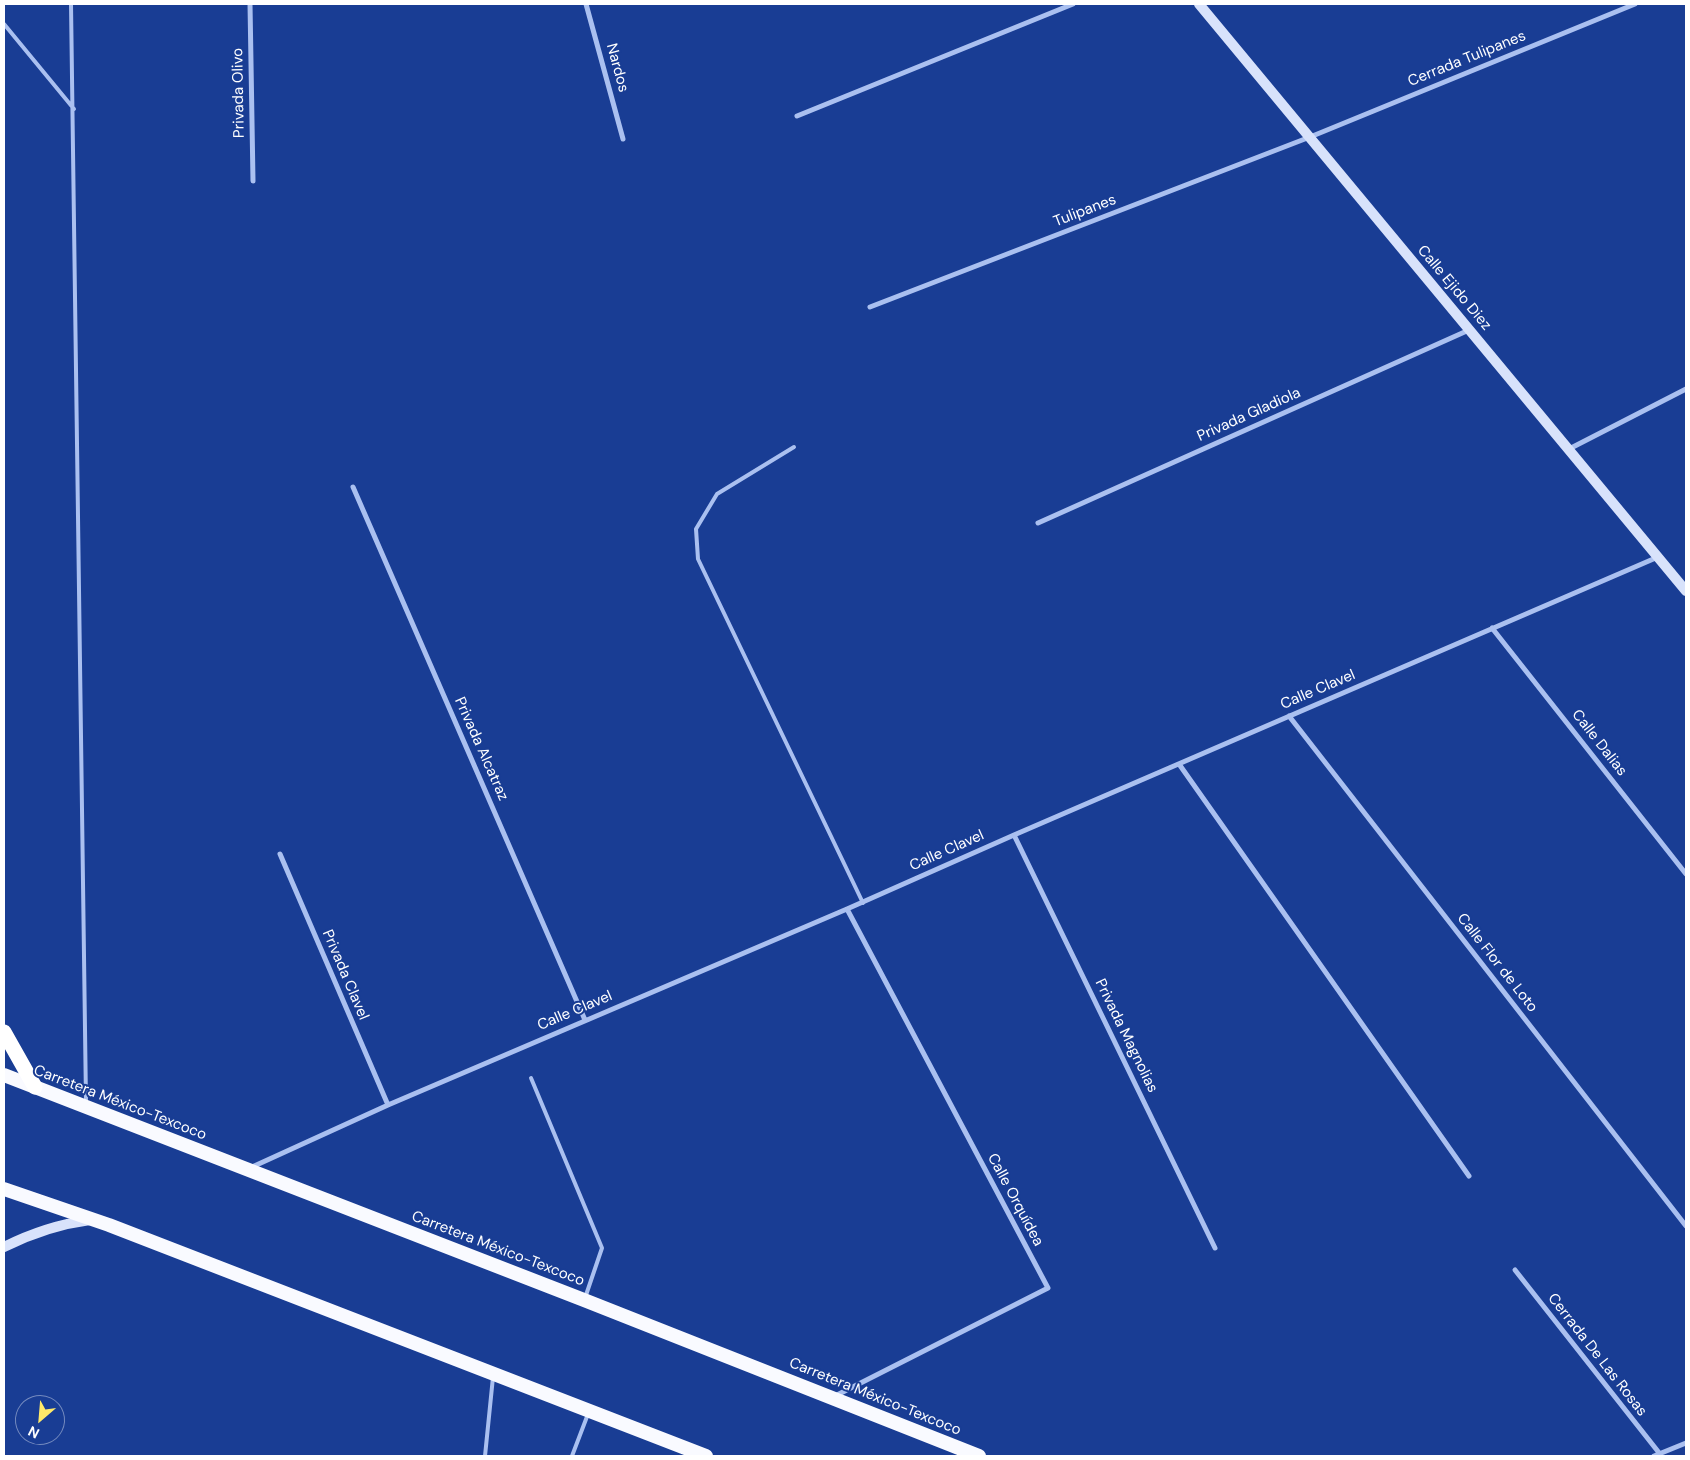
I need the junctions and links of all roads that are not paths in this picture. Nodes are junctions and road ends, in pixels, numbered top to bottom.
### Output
1 (72, 4) edge
2 (250, 4) edge
3 (586, 4) edge
4 (1073, 4) edge
5 (1199, 4) edge
6 (1635, 4) edge
7 (4, 24) edge
8 (74, 109) junction
9 (797, 116) dead end
10 (1310, 137) junction
11 (623, 139) dead end
12 (253, 181) dead end
13 (870, 307) dead end
14 (1470, 330) junction
15 (1686, 389) edge
16 (794, 447) dead end
17 (1569, 450) junction
18 (353, 487) dead end
19 (1038, 524) dead end
20 (1658, 557) junction
21 (1686, 591) edge
22 (1492, 628) junction
23 (1289, 716) junction
24 (1179, 764) junction
25 (1014, 835) junction
26 (280, 854) dead end
27 (1686, 874) edge
28 (863, 903) junction
29 (848, 910) junction
30 (585, 1020) junction
31 (4, 1032) edge
32 (4, 1075) edge
33 (531, 1078) dead end
34 (35, 1087) junction
35 (388, 1106) junction
36 (86, 1107) junction
37 (247, 1170) junction
38 (1469, 1176) dead end
39 (4, 1188) edge
40 (91, 1219) junction
41 (1686, 1226) edge
42 (4, 1248) edge
43 (1215, 1248) dead end
44 (1516, 1270) dead end
45 (584, 1300) junction
46 (494, 1374) junction
47 (832, 1397) junction
48 (589, 1411) junction
49 (1686, 1443) edge
50 (1657, 1455) edge
51 (485, 1456) edge
52 (572, 1456) edge
53 (706, 1456) edge
54 (979, 1456) edge

1 - 8 lane
2 - 12 street, Privada Olivo
3 - 11 street, Nardos
4 - 9 street
5 - 10 main road, Calle Ejido Diez
6 - 10 street, Cerrada Tulipanes
7 - 8 lane
8 - 36 lane
10 - 13 street, Tulipanes
10 - 14 main road, Calle Ejido Diez
14 - 17 main road, Calle Ejido Diez
14 - 19 street, Privada Gladiola
15 - 17 street
16 - 28 lane
17 - 20 main road, Calle Ejido Diez
18 - 30 street, Privada Alcatraz
20 - 21 main road, Calle Ejido Diez
20 - 22 street, Calle Clavel
22 - 23 street, Calle Clavel
22 - 27 street, Calle Dalias
23 - 24 street, Calle Clavel
23 - 41 street, Calle Flor de Loto
24 - 25 street, Calle Clavel
24 - 38 street
25 - 28 street, Calle Clavel
25 - 43 street, Privada Magnolias
26 - 35 street, Privada Clavel
28 - 29 street, Calle Clavel
29 - 30 street, Calle Clavel
29 - 47 street, Calle Orquídea
30 - 35 street, Calle Clavel
31 - 34 highway
32 - 34 highway, Carretera México-Texcoco
33 - 45 lane
34 - 36 highway, Carretera México-Texcoco
35 - 37 street, Calle Clavel
36 - 37 highway, Carretera México-Texcoco
37 - 45 highway, Carretera México-Texcoco
39 - 40 highway
40 - 42 main road
40 - 46 highway
44 - 50 street, Cerrada De Las Rosas
45 - 47 highway, Carretera México-Texcoco
46 - 48 highway
46 - 51 lane
47 - 54 highway, Carretera México-Texcoco
48 - 52 lane
48 - 53 highway
49 - 50 street

